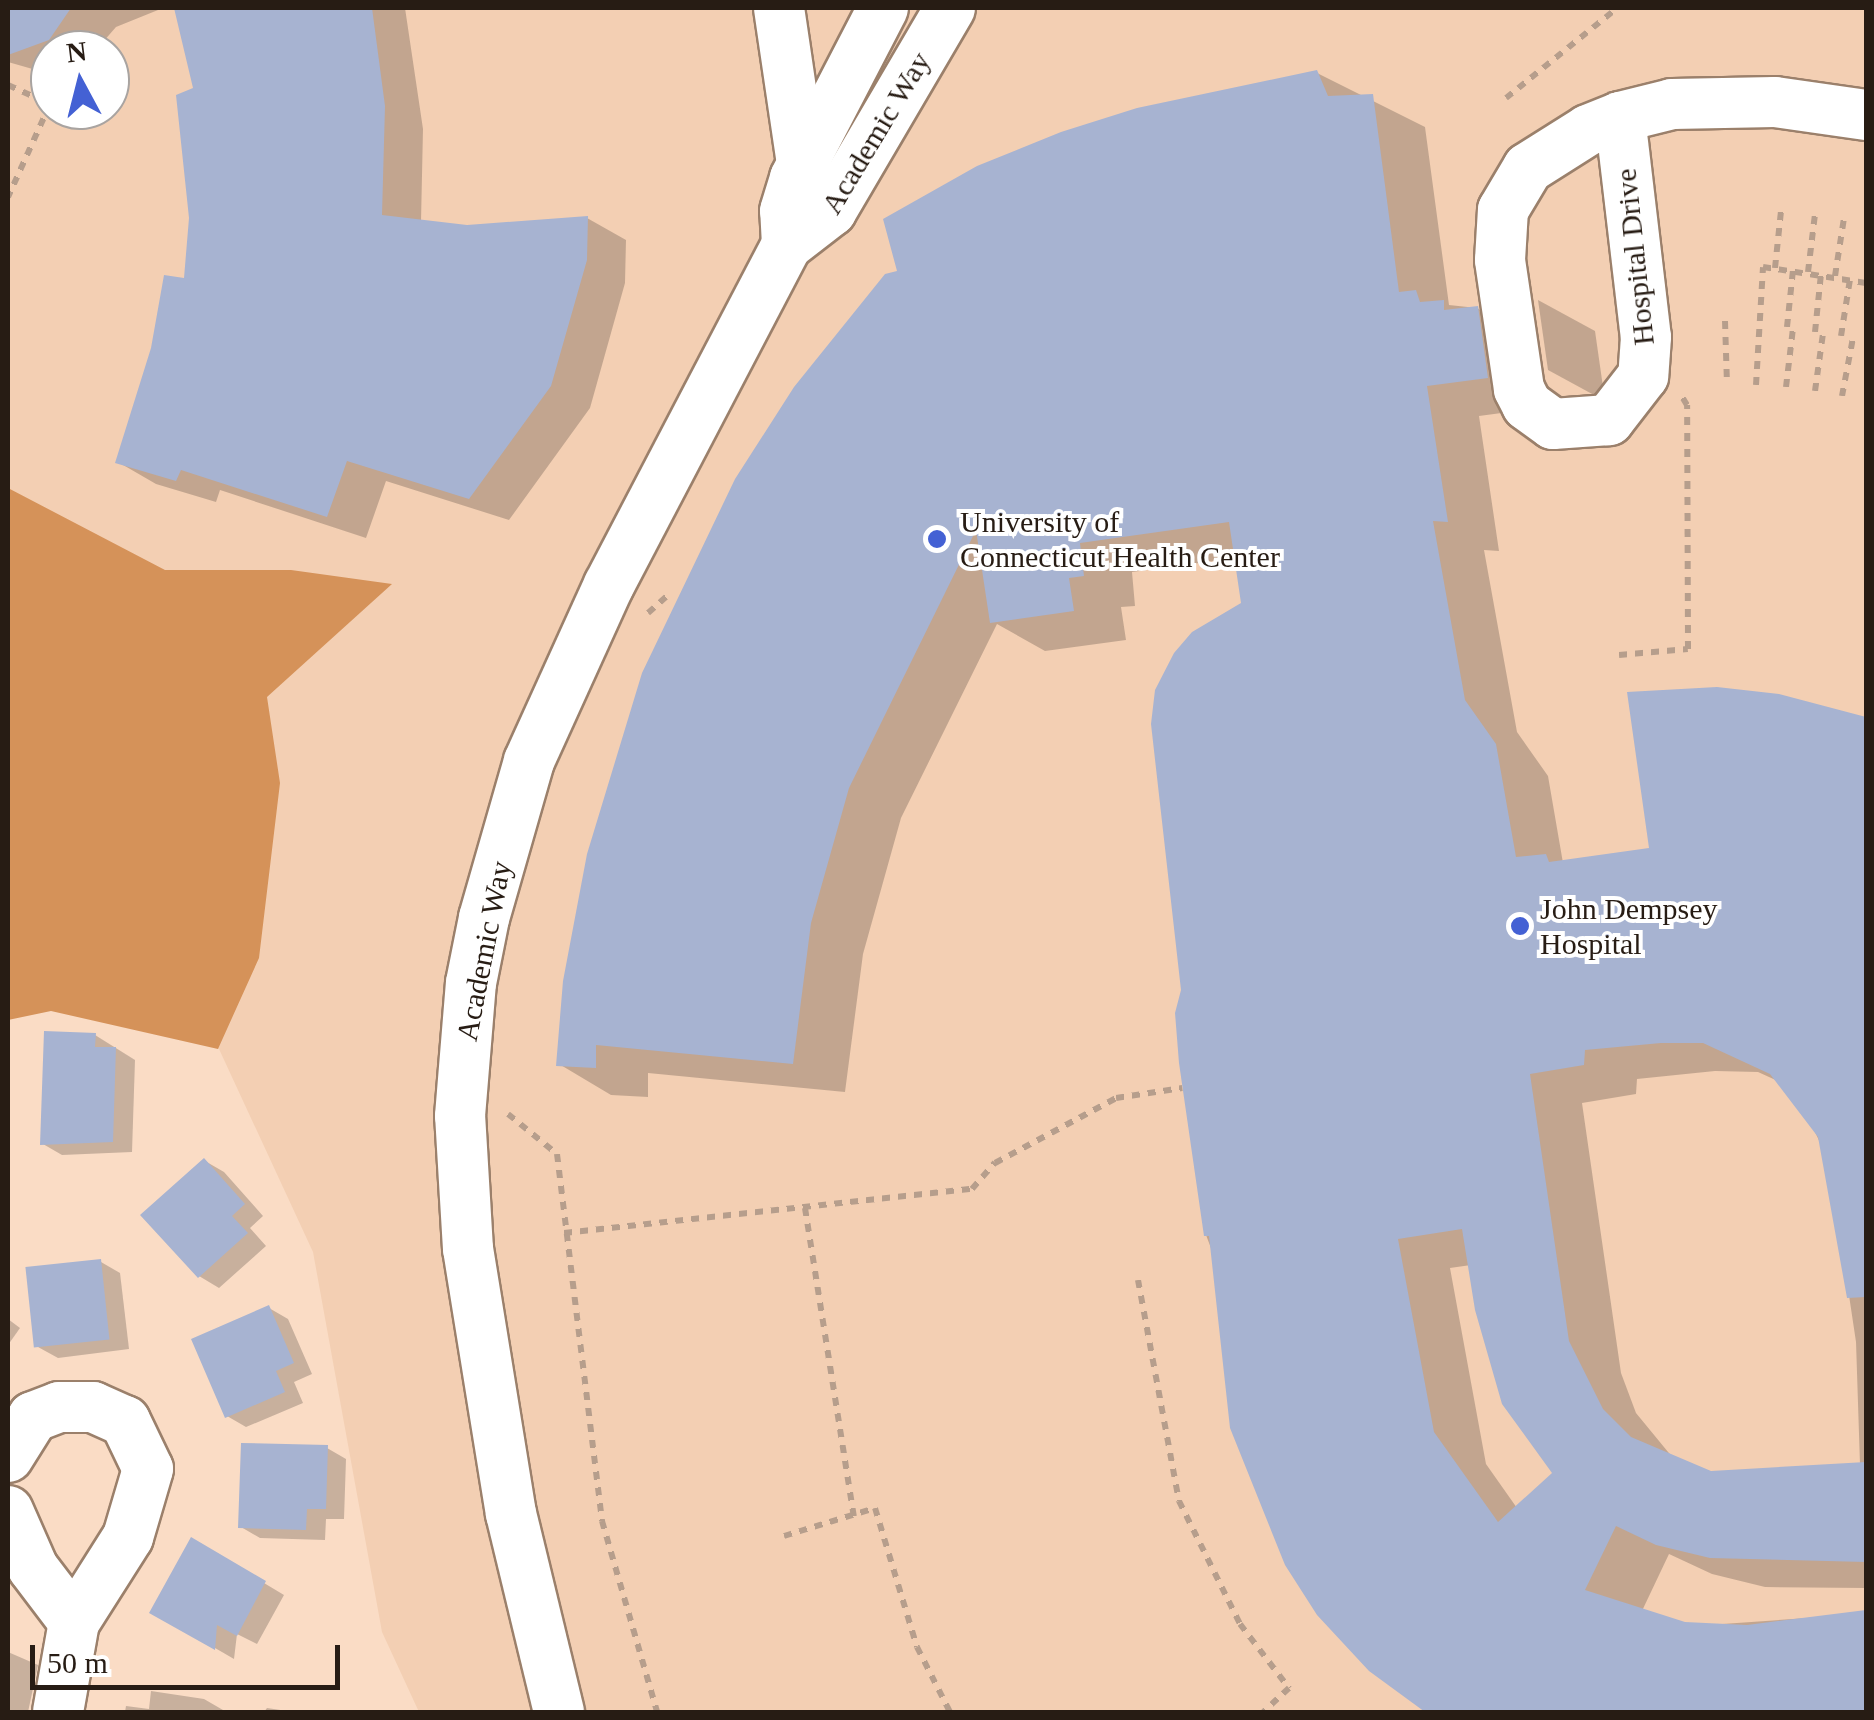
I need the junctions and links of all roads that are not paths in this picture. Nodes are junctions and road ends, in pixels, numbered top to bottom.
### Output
1 (778, 8) edge
2 (884, 8) edge
3 (950, 8) edge
4 (1866, 115) edge
5 (1620, 117) junction
6 (802, 163) junction
7 (788, 245) junction
8 (8, 1456) edge
9 (8, 1510) edge
10 (74, 1622) junction
11 (58, 1712) edge
12 (559, 1712) edge

1 - 6 street, Academic Way
2 - 6 street, Academic Way
3 - 7 street, Academic Way
4 - 5 street, Hospital Drive
5 - 5 street, Hospital Drive
6 - 7 street, Academic Way
7 - 12 street, Academic Way
8 - 10 street
9 - 10 street
10 - 11 street

